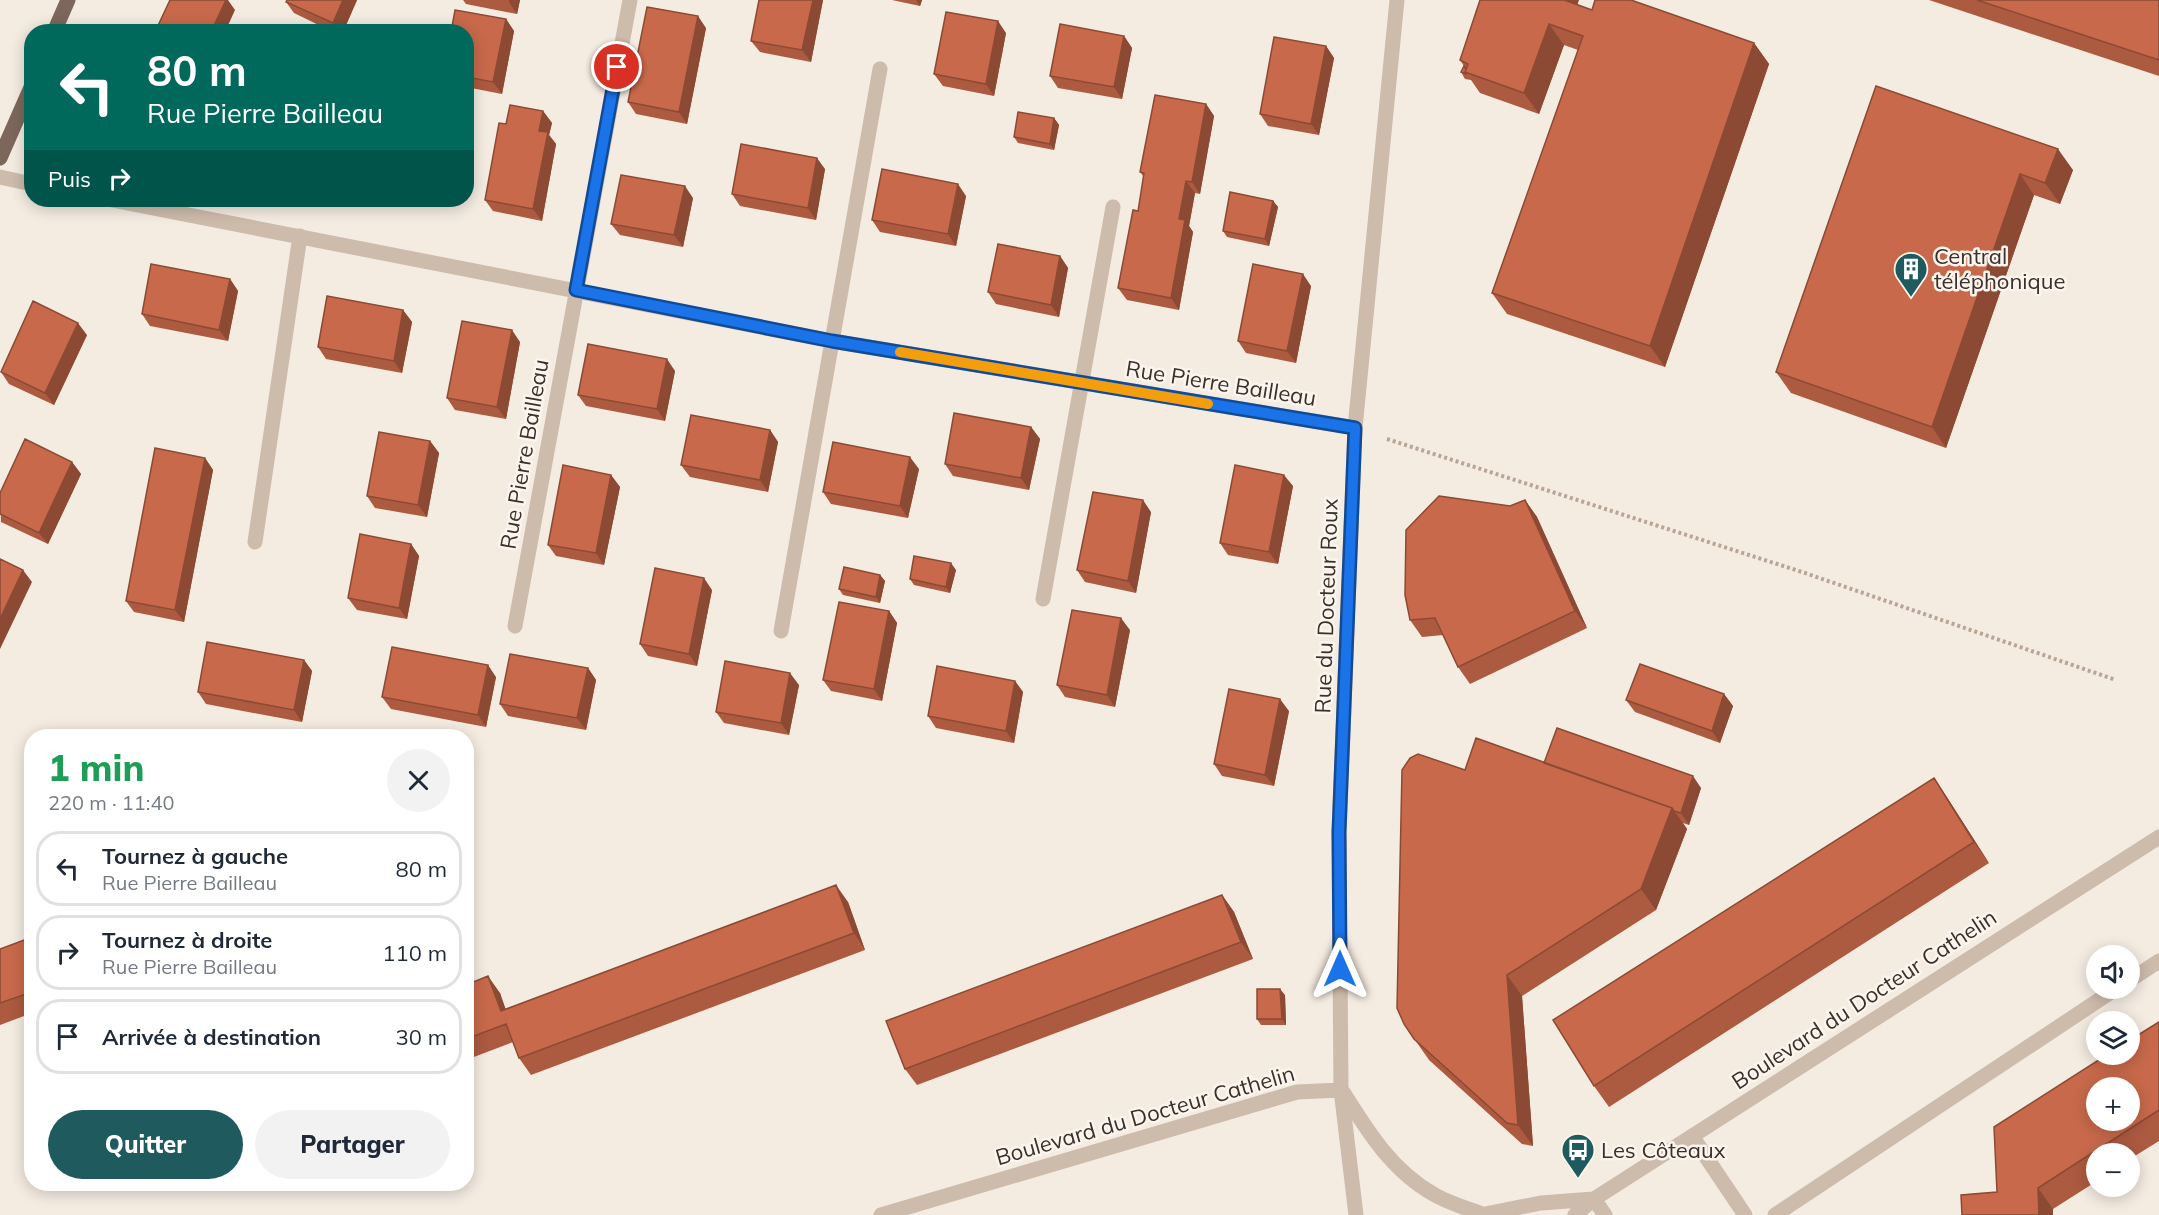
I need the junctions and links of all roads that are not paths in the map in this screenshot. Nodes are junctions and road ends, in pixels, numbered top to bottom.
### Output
1 (68, 0) edge
2 (630, 0) edge
3 (1397, 0) edge
4 (58, 24) edge
5 (880, 69) dead end
6 (24, 103) edge
7 (0, 158) edge
8 (0, 177) edge
9 (24, 182) edge
10 (149, 207) edge
11 (1113, 207) dead end
12 (300, 236) junction
13 (576, 290) junction
14 (832, 341) junction
15 (1080, 383) junction
16 (1355, 428) junction
17 (255, 542) dead end
18 (1043, 598) dead end
19 (515, 626) dead end
20 (781, 631) dead end
21 (2159, 837) edge
22 (2159, 961) edge
23 (2140, 973) edge
24 (2100, 999) edge
25 (1341, 1090) junction
26 (1692, 1136) junction
27 (1594, 1199) junction
28 (881, 1215) edge
29 (1356, 1215) edge
30 (1481, 1215) edge
31 (1575, 1215) edge
32 (1605, 1215) edge
33 (1745, 1215) edge
34 (1775, 1215) edge

1 - 4 main road
2 - 13 street, Rue Pierre Bailleau
3 - 16 street, Rue du Docteur Roux
5 - 14 street
6 - 7 main road
8 - 9 street
10 - 12 street, Rue Pierre Bailleau
11 - 15 street
12 - 13 street, Rue Pierre Bailleau
12 - 17 street
13 - 14 street, Rue Pierre Bailleau
13 - 19 street, Rue Pierre Bailleau
14 - 15 street, Rue Pierre Bailleau
14 - 20 street
15 - 16 street, Rue Pierre Bailleau
15 - 18 street
16 - 25 street, Rue du Docteur Roux
21 - 26 street, Boulevard du Docteur Cathelin
22 - 23 street
24 - 34 street
25 - 28 street, Boulevard du Docteur Cathelin
25 - 29 street, Rue du Docteur Roux
25 - 30 street, Boulevard du Docteur Cathelin
26 - 27 street, Boulevard du Docteur Cathelin
26 - 33 street
27 - 30 street, Boulevard du Docteur Cathelin
27 - 31 street, Boulevard du Docteur Cathelin
27 - 32 street

